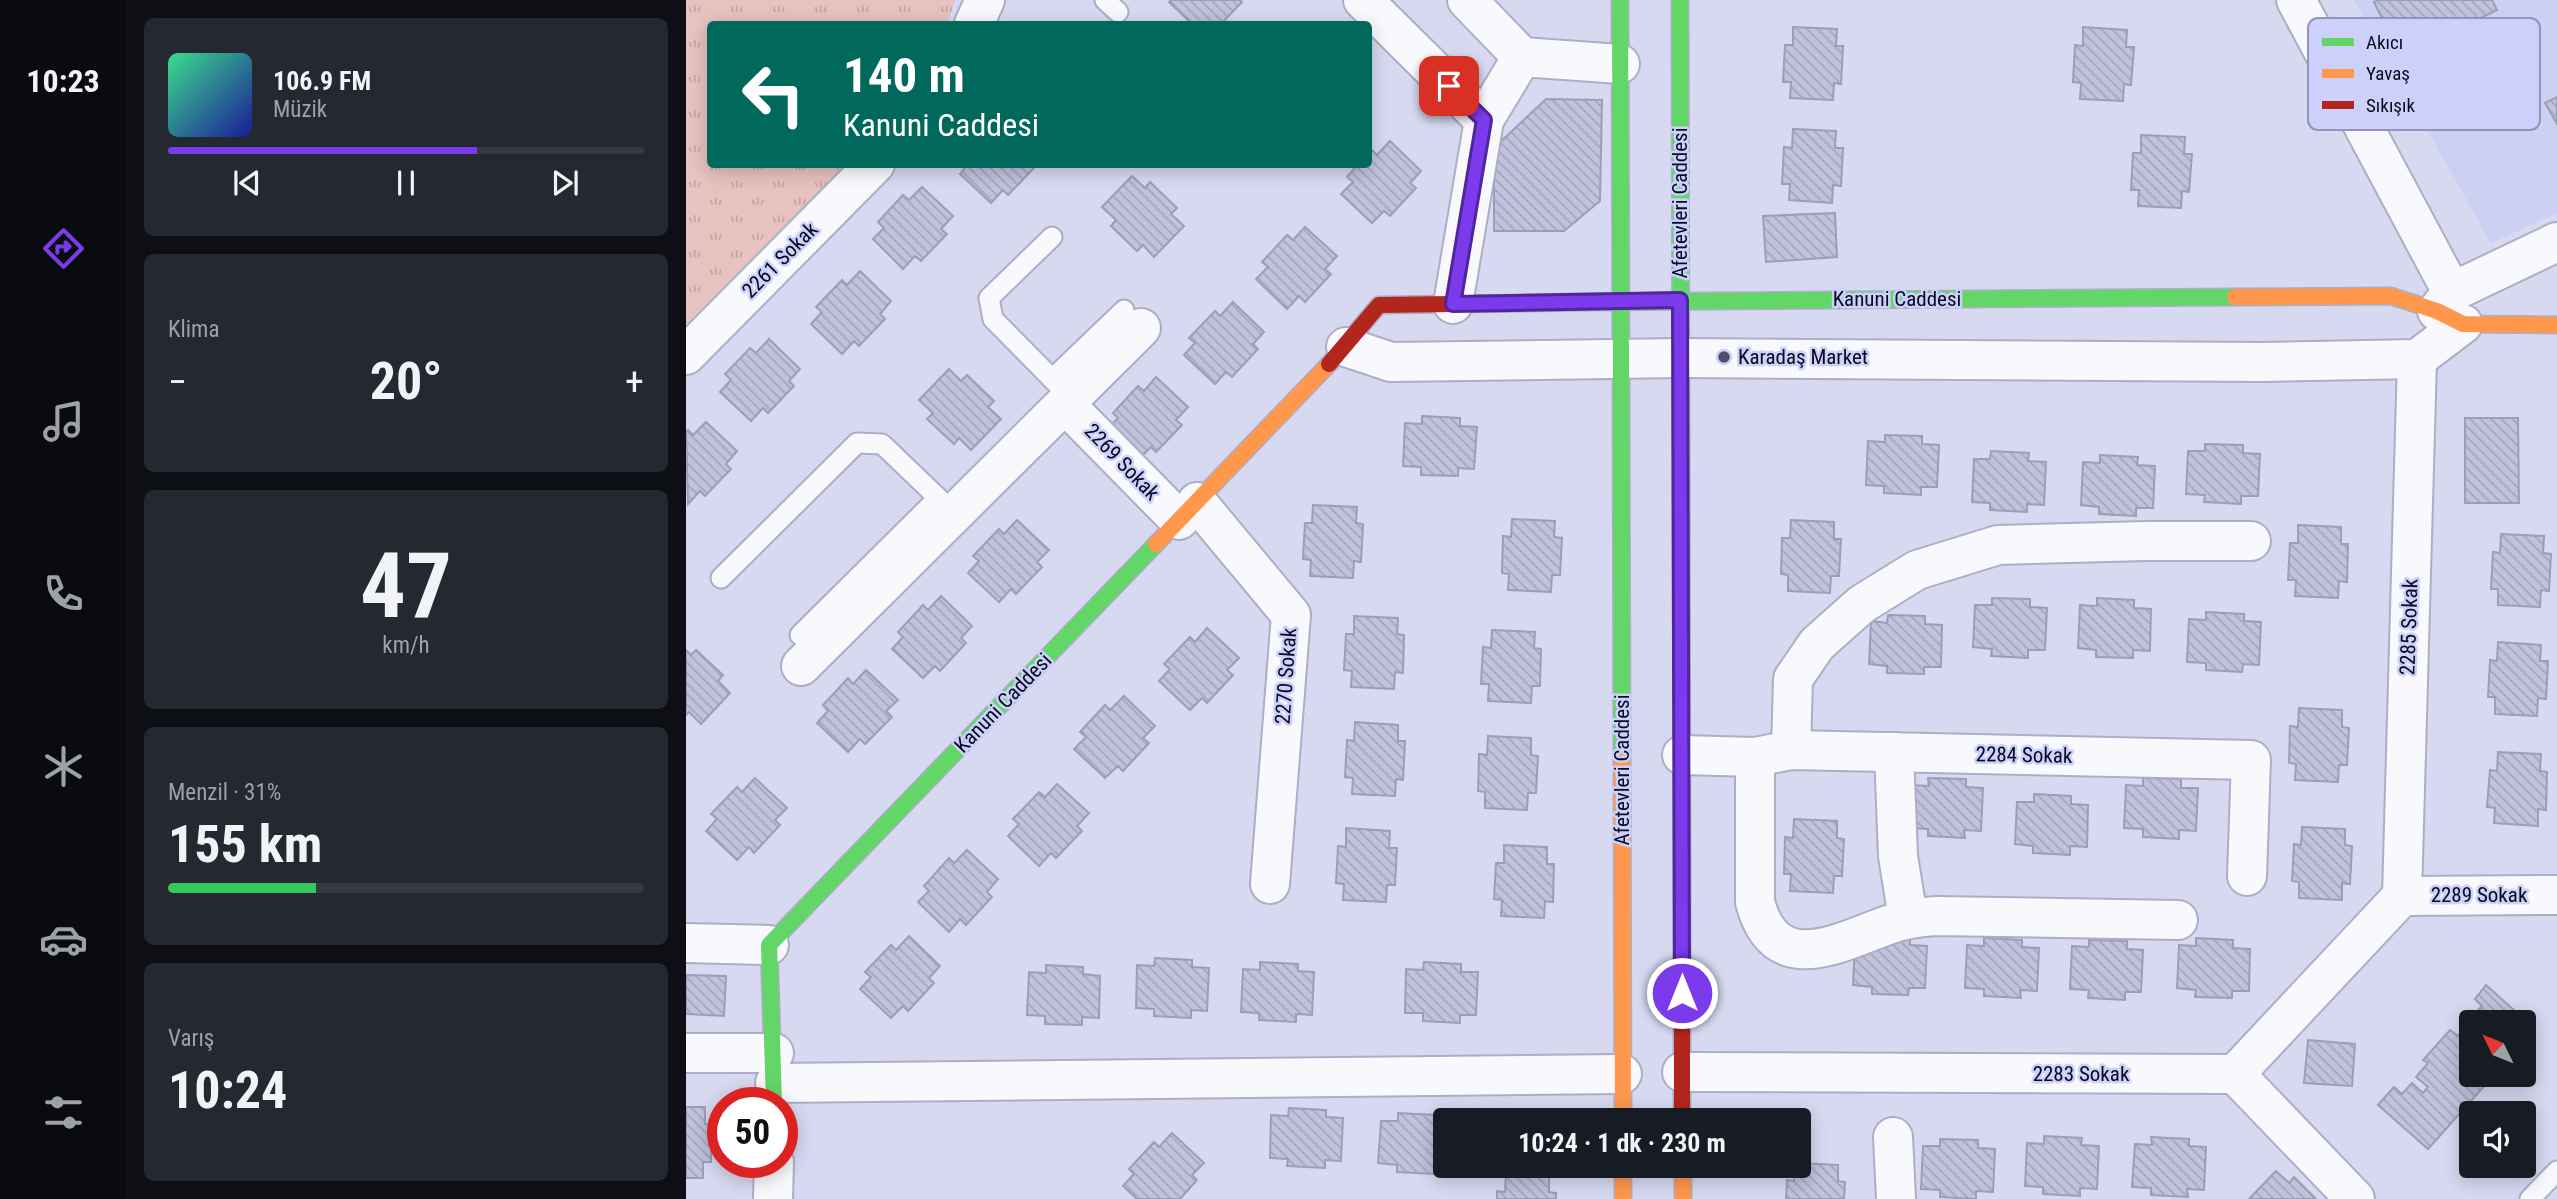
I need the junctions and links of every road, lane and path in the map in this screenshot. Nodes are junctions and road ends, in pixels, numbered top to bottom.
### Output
1 (985, 0) edge
2 (1363, 0) edge
3 (1467, 0) edge
4 (1620, 0) edge
5 (1680, 0) edge
6 (2296, 0) edge
7 (975, 21) edge
8 (2308, 24) edge
9 (1522, 57) junction
10 (1620, 64) junction
11 (1484, 120) junction
12 (2361, 130) edge
13 (871, 168) edge
14 (1052, 237) dead end
15 (2557, 242) edge
16 (1680, 300) junction
17 (1621, 303) junction
18 (1453, 304) junction
19 (2451, 309) junction
20 (1132, 319) dead end
21 (2557, 325) edge
22 (1346, 347) junction
23 (686, 355) edge
24 (1681, 358) junction
25 (1621, 359) junction
26 (2417, 359) junction
27 (1063, 394) junction
28 (947, 506) junction
29 (1188, 511) junction
30 (2251, 541) dead end
31 (721, 578) dead end
32 (801, 651) dead end
33 (1894, 752) junction
34 (1773, 754) junction
35 (1682, 755) junction
36 (2247, 876) dead end
37 (1270, 884) dead end
38 (2402, 895) junction
39 (2557, 895) edge
40 (1908, 918) junction
41 (2178, 920) dead end
42 (686, 943) edge
43 (769, 945) junction
44 (686, 1053) edge
45 (1682, 1072) junction
46 (1622, 1074) junction
47 (2235, 1074) junction
48 (774, 1080) edge
49 (1623, 1108) edge
50 (1682, 1108) edge
51 (1893, 1137) dead end
52 (2557, 1171) edge
53 (774, 1178) edge
54 (1623, 1178) edge
55 (1683, 1178) edge
56 (773, 1199) edge
57 (1623, 1199) edge
58 (1683, 1199) edge
59 (1896, 1199) edge
60 (2355, 1199) edge
61 (2530, 1199) edge

1 - 7 street
2 - 11 street
3 - 9 street
4 - 10 main road, Afetevleri Caddesi
5 - 16 main road, Afetevleri Caddesi
6 - 8 street
9 - 10 street
9 - 11 street
10 - 17 main road, Afetevleri Caddesi
11 - 18 street
12 - 19 street
13 - 23 street, 2261 Sokak
14 - 27 lane
15 - 19 street
16 - 17 main road, Kanuni Caddesi
16 - 19 main road, Kanuni Caddesi
16 - 24 main road, Afetevleri Caddesi
17 - 18 main road, Kanuni Caddesi
17 - 25 main road, Afetevleri Caddesi
18 - 22 main road, Kanuni Caddesi
19 - 21 main road, Kanuni Caddesi
19 - 26 street
20 - 27 street
22 - 25 street
22 - 29 main road, Kanuni Caddesi
24 - 25 street
24 - 26 street
24 - 35 main road, Afetevleri Caddesi
25 - 46 main road, Afetevleri Caddesi
26 - 38 street, 2285 Sokak
27 - 28 street
27 - 29 street, 2269 Sokak
28 - 31 lane
28 - 32 street
29 - 37 street, 2270 Sokak
29 - 43 main road, Kanuni Caddesi
30 - 34 street
33 - 34 street, 2284 Sokak
33 - 36 street, 2284 Sokak
33 - 40 street
34 - 35 street, 2284 Sokak
34 - 40 street
35 - 45 main road, Afetevleri Caddesi
38 - 39 street, 2289 Sokak
38 - 47 street
40 - 41 street
42 - 43 street
43 - 48 main road
44 - 48 street
45 - 47 street, 2283 Sokak
45 - 50 main road, Afetevleri Caddesi
46 - 48 street
46 - 49 main road, Afetevleri Caddesi
47 - 60 street
51 - 59 street
52 - 61 lane
53 - 56 street
54 - 57 main road
55 - 58 main road

